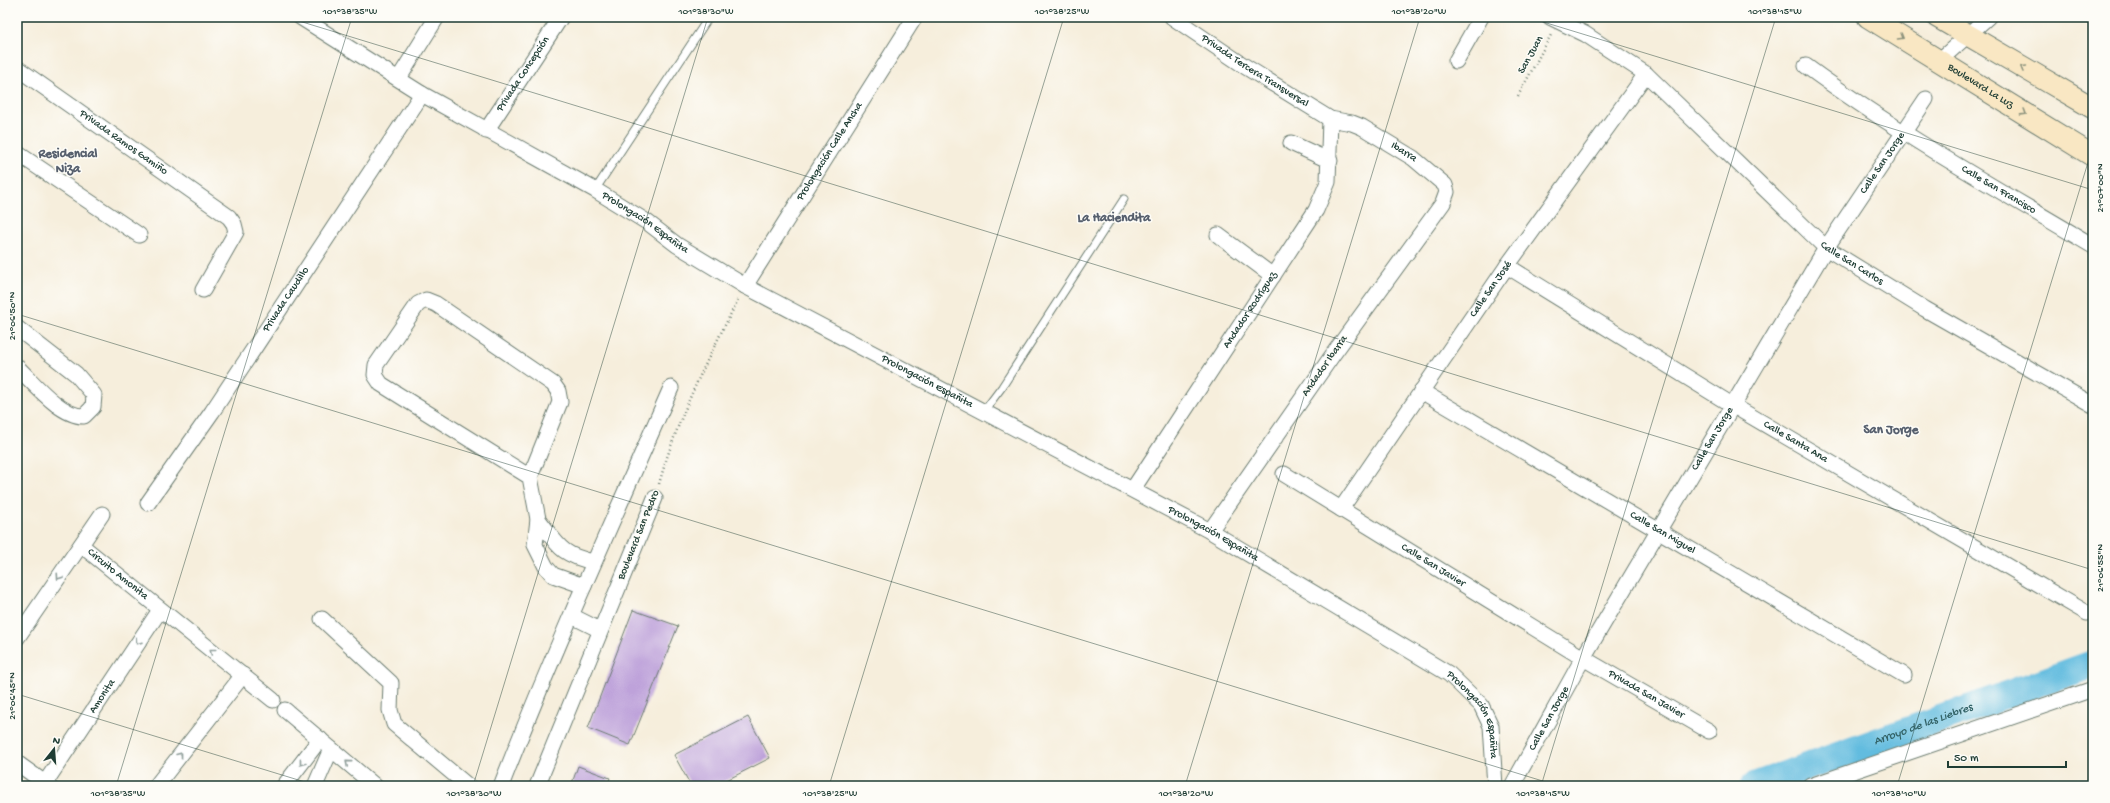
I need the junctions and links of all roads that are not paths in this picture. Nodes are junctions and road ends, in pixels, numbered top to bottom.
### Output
1 (300, 17) edge
2 (437, 17) edge
3 (561, 17) edge
4 (709, 17) edge
5 (915, 17) edge
6 (1172, 17) edge
7 (1481, 17) edge
8 (1868, 17) edge
9 (1937, 17) edge
10 (1988, 17) edge
11 (1554, 19) edge
12 (1967, 35) junction
13 (1940, 60) junction
14 (1456, 61) dead end
15 (1806, 66) dead end
16 (17, 68) edge
17 (1646, 74) junction
18 (399, 78) junction
19 (422, 94) junction
20 (1926, 99) dead end
21 (2093, 108) edge
22 (1335, 119) junction
23 (486, 131) junction
24 (1904, 133) junction
25 (1291, 143) dead end
26 (17, 153) edge
27 (2093, 156) edge
28 (1330, 161) junction
29 (595, 190) junction
30 (1124, 199) dead end
31 (1443, 203) joint
32 (138, 235) dead end
33 (1218, 235) dead end
34 (2093, 246) edge
35 (1826, 248) junction
36 (1507, 266) junction
37 (1273, 276) junction
38 (745, 286) junction
39 (203, 290) dead end
40 (17, 328) edge
41 (17, 367) edge
42 (671, 388) dead end
43 (1421, 391) junction
44 (1732, 405) junction
45 (2093, 405) edge
46 (984, 411) junction
47 (1284, 474) dead end
48 (530, 478) junction
49 (1132, 489) junction
50 (655, 498) road end
51 (148, 503) dead end
52 (1341, 509) junction
53 (102, 514) dead end
54 (538, 519) junction
55 (1659, 529) junction
56 (1210, 531) junction
57 (80, 545) junction
58 (594, 562) junction
59 (584, 586) junction
60 (160, 610) junction
61 (2087, 612) dead end
62 (572, 616) junction
63 (322, 619) dead end
64 (600, 630) junction
65 (17, 638) edge
66 (1583, 658) junction
67 (242, 675) junction
68 (1904, 675) dead end
69 (2093, 689) edge
70 (273, 700) dead end
71 (285, 710) dead end
72 (1710, 731) dead end
73 (326, 744) junction
74 (17, 762) edge
75 (47, 785) edge
76 (156, 786) edge
77 (284, 786) edge
78 (315, 786) edge
79 (375, 786) edge
80 (468, 786) edge
81 (501, 786) edge
82 (536, 786) edge
83 (1495, 786) edge
84 (1512, 786) edge
85 (1810, 786) edge

1 - 18 street, Prolongación Españita
2 - 18 street
3 - 23 street, Privada Concepción
4 - 29 lane
5 - 38 street, Prolongación Calle Ancha
6 - 22 street, Privada Tercera Transversal
7 - 14 street
8 -> 13 main road, Boulevard La Luz
9 - 12 main road
10 - 12 street
11 - 17 street, Calle San Carlos
12 - 13 street
21 -> 12 main road
13 -> 27 main road, Boulevard La Luz
15 - 24 street, Calle San Francisco
16 - 39 street, Privada Ramos Gamiño
17 - 35 street, Calle San Carlos
17 - 36 street, Calle San José
18 - 19 street, Prolongación Españita
19 - 23 street, Prolongación Españita
19 - 51 street, Privada Caudillo
20 - 24 street, Calle San Jorge
22 - 28 street, Andador Rodríguez
22 - 31 street, Ibarra
23 - 29 street, Prolongación Españita
24 - 34 street, Calle San Francisco
24 - 35 street, Calle San Jorge
25 - 28 street
26 - 32 street
28 - 37 street, Andador Rodríguez
29 - 38 street, Prolongación Españita
30 - 46 lane
31 - 56 street, Andador Ibarra
33 - 37 street
35 - 44 street, Calle San Jorge
35 - 45 street, Calle San Carlos
36 - 43 street, Calle San José
36 - 44 street, Calle Santa Ana
37 - 49 street, Andador Rodríguez
38 - 46 street, Prolongación Españita
40 - 41 street
42 - 58 street
43 - 52 street, Calle San José
43 - 55 street, Calle San Miguel
44 - 55 street, Calle San Jorge
44 - 61 street, Calle Santa Ana
46 - 49 street, Prolongación Españita
47 - 52 street, Calle San Javier
48 - 48 street
48 - 54 street
49 - 56 street, Prolongación Españita
50 - 64 street, Boulevard San Pedro
52 - 66 street, Calle San Javier
53 - 57 street
54 - 58 street
54 - 59 street
55 - 66 street, Calle San Jorge
55 - 68 street, Calle San Miguel
56 - 83 street, Prolongación Españita
57 - 60 street, Circuito Amonita
57 -> 65 street, Circuito Amonita
58 - 59 street
59 - 62 street
67 -> 60 street, Circuito Amonita
60 -> 75 street, Amonita
62 - 64 street
62 - 81 street
63 - 80 street
64 - 82 street, Boulevard San Pedro
66 - 72 street, Privada San Javier
66 - 84 street, Calle San Jorge
67 - 70 street, Circuito Amonita
76 -> 67 street
69 - 85 street
71 - 73 street
73 -> 77 street
73 - 78 street
79 -> 73 street
74 - 75 street

